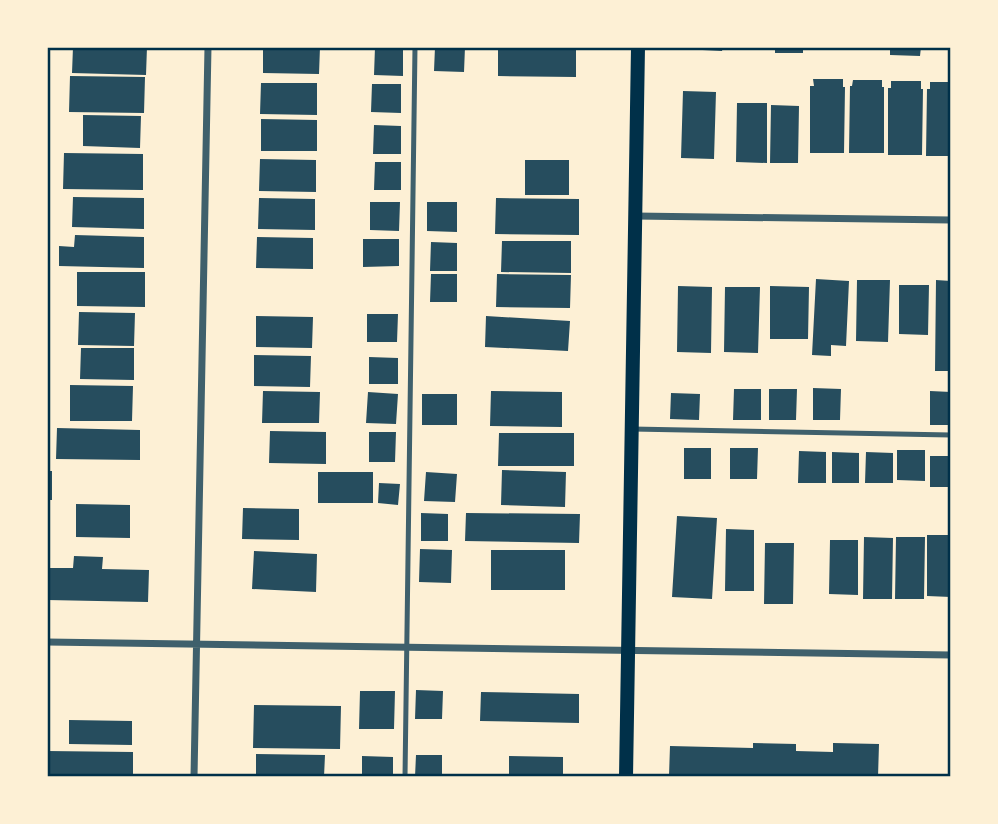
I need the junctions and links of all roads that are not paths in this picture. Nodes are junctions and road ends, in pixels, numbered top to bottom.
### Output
1 (208, 47) edge
2 (415, 47) edge
3 (638, 47) edge
4 (635, 216) junction
5 (951, 220) edge
6 (631, 429) junction
7 (951, 435) edge
8 (47, 642) edge
9 (196, 644) junction
10 (407, 647) junction
11 (628, 650) junction
12 (951, 655) edge
13 (194, 777) edge
14 (405, 777) edge
15 (626, 777) edge

1 - 9 street
2 - 10 lane
3 - 4 main road
4 - 5 street
4 - 6 main road
6 - 7 lane
6 - 11 main road
8 - 9 street
9 - 10 street
9 - 13 street
10 - 11 street
10 - 14 lane
11 - 12 street
11 - 15 main road

